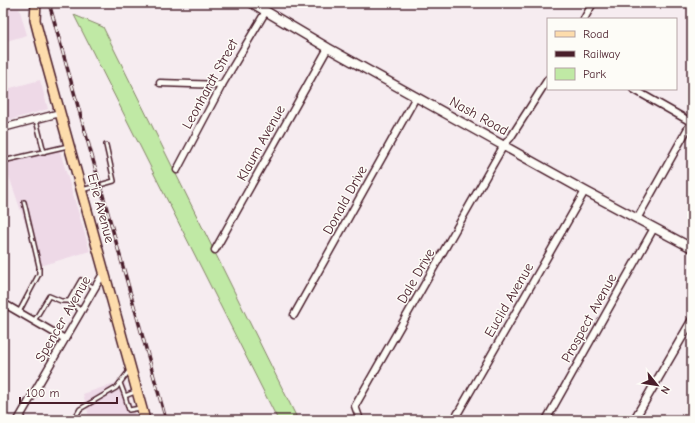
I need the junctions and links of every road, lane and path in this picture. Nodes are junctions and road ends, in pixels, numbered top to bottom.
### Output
1 (36, 3) edge
2 (252, 3) edge
3 (593, 3) edge
4 (266, 11) junction
5 (585, 18) edge
6 (328, 48) junction
7 (547, 81) edge
8 (160, 83) dead end
9 (222, 85) junction
10 (634, 90) edge
11 (416, 97) junction
12 (60, 113) junction
13 (36, 120) junction
14 (692, 122) edge
15 (3, 128) edge
16 (70, 145) junction
17 (106, 145) dead end
18 (504, 145) junction
19 (44, 152) junction
20 (3, 161) edge
21 (177, 170) dead end
22 (82, 190) junction
23 (585, 191) junction
24 (24, 202) dead end
25 (637, 219) junction
26 (654, 228) junction
27 (692, 248) edge
28 (215, 250) dead end
29 (104, 272) junction
30 (95, 288) junction
31 (69, 301) junction
32 (3, 303) edge
33 (82, 311) junction
34 (19, 312) junction
35 (294, 314) dead end
36 (692, 320) edge
37 (34, 321) junction
38 (66, 339) junction
39 (131, 368) junction
40 (120, 383) junction
41 (137, 390) junction
42 (125, 396) junction
43 (144, 415) edge
44 (18, 420) edge
45 (74, 420) edge
46 (133, 420) edge
47 (360, 420) edge
48 (454, 420) edge
49 (546, 420) edge
50 (634, 420) edge

1 - 12 main road, Erie Avenue
2 - 4 main road, Nash Road
3 - 5 street
4 - 6 main road, Nash Road
4 - 9 street, Leonhardt Street
6 - 11 main road, Nash Road
6 - 28 street, Klaum Avenue
7 - 18 street, Dale Drive
8 - 9 street
9 - 21 street, Leonhardt Street
10 - 14 street
11 - 18 main road, Nash Road
11 - 35 street, Donald Drive
12 - 13 street
12 - 16 main road, Erie Avenue
13 - 15 street
13 - 19 lane
14 - 25 street
16 - 19 lane
16 - 22 main road, Erie Avenue
17 - 22 lane
18 - 23 main road, Nash Road
18 - 47 street, Dale Drive
19 - 20 lane
22 - 29 main road, Erie Avenue
23 - 25 main road, Nash Road
23 - 48 street, Euclid Avenue
24 - 34 lane
25 - 26 main road, Nash Road
26 - 27 main road, Nash Road
26 - 49 street, Prospect Avenue
29 - 30 street, Spencer Avenue
29 - 39 main road, Erie Avenue
30 - 31 lane
30 - 33 street, Spencer Avenue
31 - 33 lane
31 - 37 lane
32 - 34 street
33 - 38 street, Spencer Avenue
34 - 37 street
36 - 50 street
37 - 38 street
38 - 44 street, Spencer Avenue
39 - 40 lane
39 - 41 main road, Erie Avenue
40 - 42 lane
40 - 45 lane
41 - 42 lane
41 - 43 main road, Erie Avenue
42 - 43 lane
43 - 46 lane

